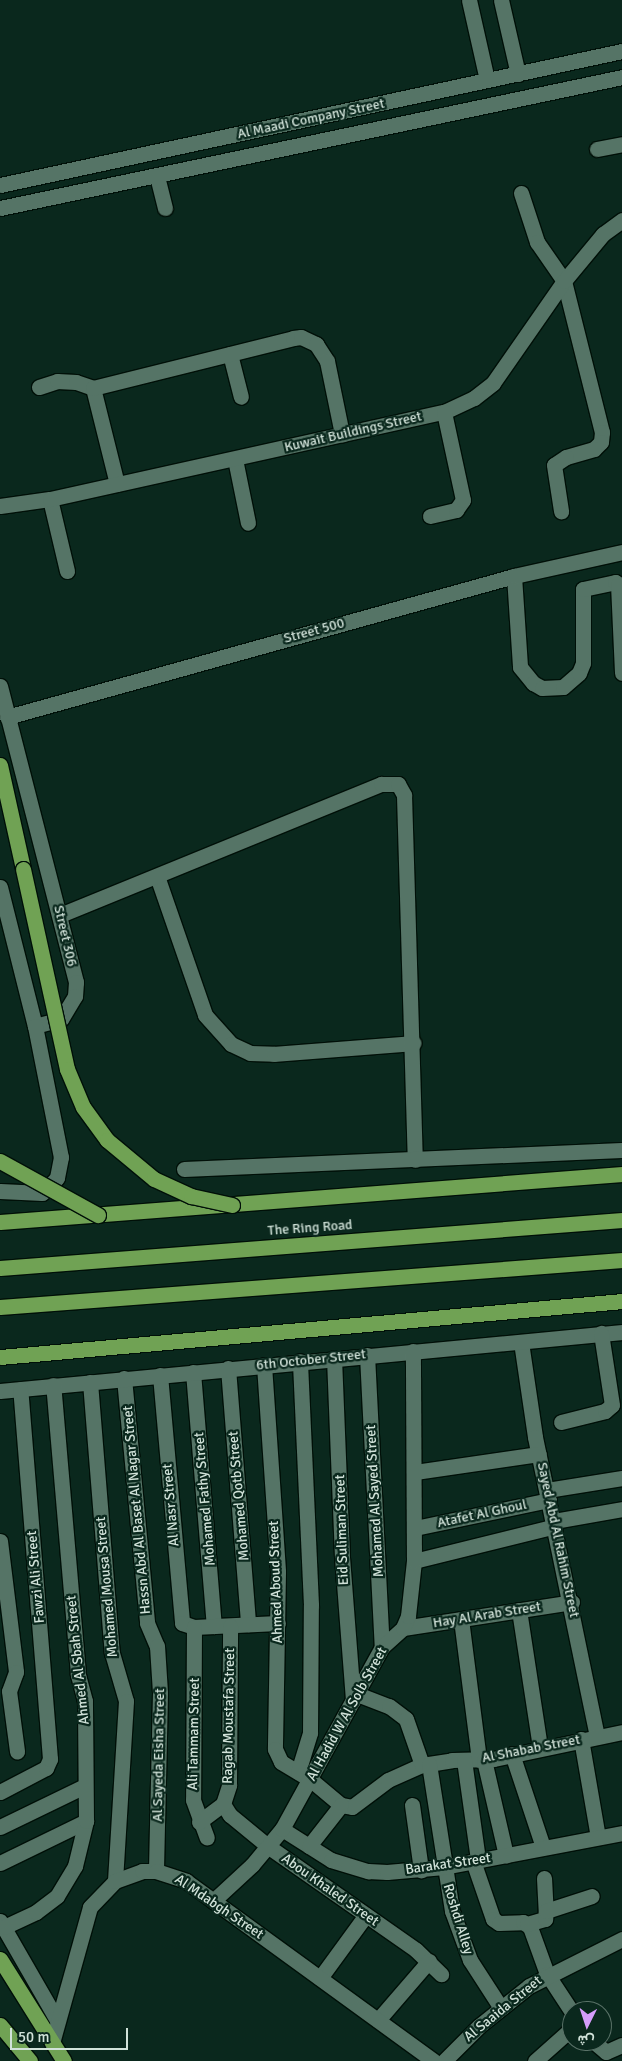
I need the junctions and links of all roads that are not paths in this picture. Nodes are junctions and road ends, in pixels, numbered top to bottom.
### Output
1 (469, 0) edge
2 (501, 0) edge
3 (622, 51) edge
4 (518, 74) junction
5 (622, 77) edge
6 (488, 80) junction
7 (622, 144) edge
8 (597, 149) dead end
9 (157, 176) junction
10 (0, 185) edge
11 (521, 193) dead end
12 (0, 208) edge
13 (165, 208) dead end
14 (622, 220) edge
15 (564, 281) junction
16 (230, 354) junction
17 (39, 387) dead end
18 (93, 388) junction
19 (241, 397) dead end
20 (444, 412) junction
21 (342, 434) junction
22 (235, 459) junction
23 (117, 484) junction
24 (50, 499) junction
25 (0, 506) edge
26 (561, 511) dead end
27 (430, 516) dead end
28 (248, 523) dead end
29 (622, 552) edge
30 (67, 571) dead end
31 (514, 576) junction
32 (622, 673) edge
33 (0, 686) edge
34 (7, 717) junction
35 (0, 765) edge
36 (157, 876) junction
37 (0, 887) edge
38 (60, 915) junction
39 (35, 1026) junction
40 (414, 1043) junction
41 (622, 1150) edge
42 (415, 1160) junction
43 (0, 1161) edge
44 (184, 1169) dead end
45 (622, 1174) edge
46 (0, 1191) edge
47 (232, 1205) junction
48 (98, 1215) junction
49 (622, 1220) edge
50 (0, 1222) edge
51 (622, 1260) edge
52 (0, 1268) edge
53 (622, 1301) edge
54 (0, 1307) edge
55 (622, 1332) edge
56 (601, 1333) junction
57 (521, 1342) junction
58 (413, 1351) junction
59 (367, 1355) junction
60 (0, 1357) edge
61 (334, 1358) junction
62 (300, 1362) junction
63 (264, 1365) junction
64 (228, 1368) junction
65 (193, 1372) junction
66 (160, 1375) junction
67 (124, 1378) junction
68 (90, 1382) junction
69 (53, 1385) junction
70 (20, 1389) junction
71 (0, 1391) edge
72 (561, 1422) dead end
73 (539, 1454) junction
74 (415, 1472) junction
75 (622, 1478) edge
76 (548, 1495) junction
77 (622, 1509) edge
78 (555, 1524) junction
79 (415, 1528) junction
80 (0, 1541) edge
81 (414, 1561) junction
82 (572, 1602) junction
83 (519, 1610) junction
84 (461, 1619) junction
85 (278, 1623) junction
86 (248, 1624) junction
87 (214, 1626) junction
88 (230, 1626) junction
89 (194, 1627) junction
90 (403, 1628) junction
91 (155, 1639) joint
92 (382, 1647) junction
93 (355, 1697) junction
94 (622, 1732) edge
95 (597, 1736) junction
96 (581, 1739) junction
97 (540, 1747) junction
98 (17, 1751) dead end
99 (512, 1754) junction
100 (476, 1760) junction
101 (425, 1764) junction
102 (304, 1776) junction
103 (85, 1786) junction
104 (0, 1792) edge
105 (223, 1804) junction
106 (341, 1805) junction
107 (412, 1805) dead end
108 (86, 1821) junction
109 (199, 1822) junction
110 (0, 1827) edge
111 (282, 1829) junction
112 (622, 1833) edge
113 (598, 1837) junction
114 (207, 1838) dead end
115 (309, 1846) junction
116 (269, 1847) junction
117 (543, 1848) junction
118 (506, 1855) junction
119 (476, 1861) junction
120 (0, 1863) edge
121 (444, 1867) junction
122 (421, 1870) junction
123 (156, 1871) junction
124 (544, 1878) dead end
125 (115, 1880) junction
126 (592, 1896) dead end
127 (213, 1901) junction
128 (546, 1912) junction
129 (366, 1915) junction
130 (2, 1924) edge
131 (526, 1924) junction
132 (622, 1938) edge
133 (0, 1960) edge
134 (429, 1961) junction
135 (441, 1974) dead end
136 (547, 1974) junction
137 (320, 1978) junction
138 (565, 2001) edge
139 (500, 2008) junction
140 (57, 2020) junction
141 (378, 2020) junction
142 (0, 2025) edge
143 (562, 2037) edge
144 (52, 2043) junction
145 (30, 2061) edge
146 (64, 2061) edge
147 (434, 2061) edge
148 (444, 2061) edge
149 (535, 2061) edge

1 - 6 street
2 - 4 street
3 - 4 street, Al Maadi Company Street
4 - 6 street, Al Maadi Company Street
5 - 9 street, Al Maadi Company Street
6 - 10 street, Al Maadi Company Street
7 - 8 street
9 - 12 street, Al Maadi Company Street
9 - 13 street
11 - 15 street
14 - 15 street, Kuwait Buildings Street
15 - 20 street, Kuwait Buildings Street
15 - 26 street
16 - 18 street
16 - 19 street
16 - 21 street
17 - 18 street
18 - 23 street
20 - 21 street, Kuwait Buildings Street
20 - 27 street
21 - 22 street, Kuwait Buildings Street
22 - 23 street, Kuwait Buildings Street
22 - 28 street
23 - 24 street, Kuwait Buildings Street
24 - 25 street, Kuwait Buildings Street
24 - 30 street
29 - 31 street, Street 500
31 - 32 street
31 - 34 street, Street 500
33 - 34 street, Street 306
34 - 38 street, Street 306
35 - 47 highway, bridge
36 - 38 street
36 - 40 street
36 - 40 street
37 - 39 street
38 - 39 street, Street 306
39 - 46 street
40 - 42 street
41 - 42 street
42 - 44 street
43 - 48 highway, bridge
45 - 47 highway
47 - 48 highway
48 - 50 highway
49 - 52 highway, The Ring Road
51 - 54 highway
53 - 60 highway
55 - 56 street, 6th October Street
56 - 57 street, 6th October Street
56 - 72 street
57 - 58 street, 6th October Street
57 - 73 street, Sayed Abd Al Rahim Street
58 - 59 street, 6th October Street
58 - 74 street
59 - 61 street, 6th October Street
59 - 92 street, Mohamed Al Sayed Street
61 - 62 street, 6th October Street
61 - 93 street, Eid Suliman Street
62 - 63 street, 6th October Street
62 - 102 street
63 - 64 street, 6th October Street
63 - 85 street, Ahmed Aboud Street
64 - 65 street, 6th October Street
64 - 86 street, Mohamed Qotb Street
65 - 66 street, 6th October Street
65 - 87 street, Mohamed Fathy Street
66 - 67 street, 6th October Street
66 - 89 street, Al Nasr Street
67 - 68 street, 6th October Street
67 - 91 street, Hassn Abd Al Baset Al Nagar Street
68 - 69 street, 6th October Street
68 - 125 street, Mohamed Mousa Street
69 - 70 street, 6th October Street
69 - 103 street, Ahmed Al Sbah Street
70 - 71 street, 6th October Street
70 - 104 street, Fawzi Ali Street
73 - 74 street
73 - 76 street, Sayed Abd Al Rahim Street
74 - 79 street
75 - 76 street, Atafet Al Ghoul
76 - 78 street, Sayed Abd Al Rahim Street
76 - 79 street, Atafet Al Ghoul
77 - 78 street
78 - 81 street
78 - 82 street, Sayed Abd Al Rahim Street
79 - 81 street
80 - 98 street
81 - 90 street
82 - 83 street, Hay Al Arab Street
82 - 95 street, Sayed Abd Al Rahim Street
83 - 84 street, Hay Al Arab Street
83 - 97 street
84 - 90 street, Hay Al Arab Street
84 - 100 street
85 - 86 street
85 - 102 street, Ahmed Aboud Street
86 - 88 street
87 - 88 street
87 - 89 street
88 - 105 street, Ragab Moustafa Street
89 - 109 street, Ali Tammam Street
90 - 92 street, Al Hadid W Al Solb Street
91 - 123 street, Al Sayeda Eisha Street
92 - 93 street, Al Hadid W Al Solb Street
93 - 101 street, Roshdi Alley
93 - 102 street, Al Hadid W Al Solb Street
94 - 95 street, Al Shabab Street
95 - 96 street, Al Shabab Street
96 - 97 street, Al Shabab Street
96 - 113 street
97 - 99 street, Al Shabab Street
99 - 100 street, Al Shabab Street
99 - 117 street
100 - 101 street, Al Shabab Street
100 - 118 street
100 - 119 street
101 - 106 street, Al Shabab Street
101 - 121 street, Roshdi Alley
102 - 106 street
102 - 111 street, Al Hadid W Al Solb Street
103 - 108 street, Ahmed Al Sbah Street
103 - 110 street
105 - 109 street, Ragab Moustafa Street
105 - 116 street, Abou Khaled Street
106 - 115 street
107 - 122 street
108 - 120 street
108 - 130 street, Ahmed Al Sbah Street
109 - 114 street, Ali Tammam Street
111 - 115 street, Barakat Street
111 - 116 street, Al Hadid W Al Solb Street
112 - 113 street, Barakat Street
113 - 117 street, Barakat Street
115 - 122 street, Barakat Street
116 - 127 street, Al Hadid W Al Solb Street
116 - 129 street, Abou Khaled Street
117 - 118 street, Barakat Street
118 - 119 street, Barakat Street
119 - 121 street, Barakat Street
119 - 131 street
121 - 122 street, Barakat Street
121 - 139 street, Roshdi Alley
123 - 125 street, Al Mdabgh Street
123 - 127 street, Al Mdabgh Street
124 - 128 street
125 - 140 street, Al Mdabgh Street
126 - 128 street
127 - 137 street, Al Mdabgh Street
128 - 131 street
129 - 134 street, Abou Khaled Street
129 - 137 street
130 - 140 street
131 - 136 street
132 - 136 street, Al Saaida Street
133 - 144 highway
134 - 135 street, Abou Khaled Street
134 - 141 street
136 - 138 street
136 - 139 street, Al Saaida Street
137 - 141 street, Al Mdabgh Street
139 - 148 street, Al Saaida Street
140 - 144 street, Al Mdabgh Street
141 - 147 street, Al Mdabgh Street
142 - 145 highway
143 - 149 street
144 - 146 highway

